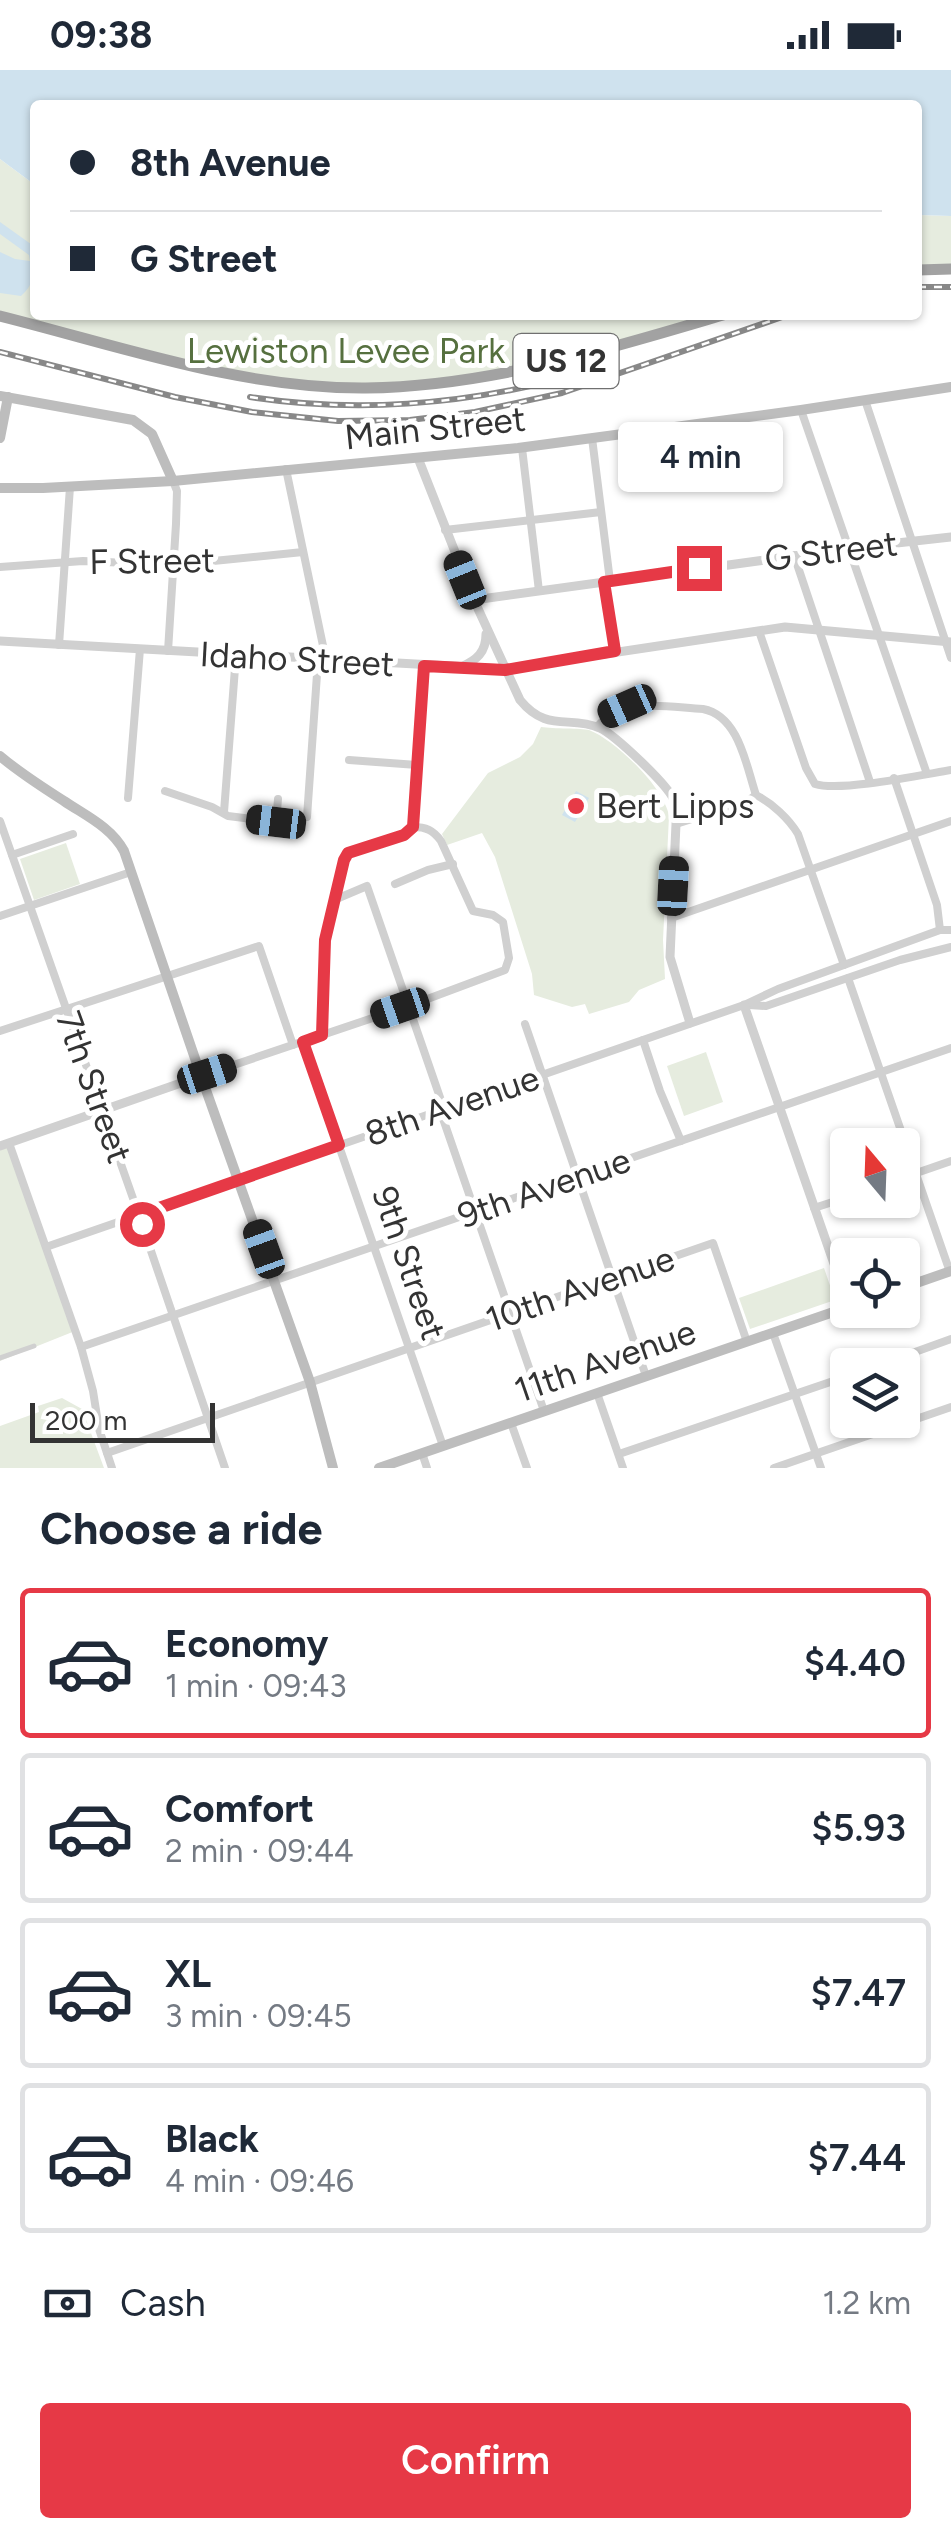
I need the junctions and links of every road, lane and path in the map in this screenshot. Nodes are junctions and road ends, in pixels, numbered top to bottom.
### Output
1 (951, 269) edge
2 (922, 270) edge
3 (0, 316) edge
4 (707, 320) edge
5 (951, 388) edge
6 (4, 396) edge
7 (866, 400) junction
8 (802, 410) junction
9 (0, 438) edge
10 (592, 438) junction
11 (522, 448) junction
12 (418, 458) junction
13 (165, 463) junction
14 (286, 469) junction
15 (188, 479) junction
16 (173, 480) junction
17 (130, 483) junction
18 (70, 487) junction
19 (0, 488) edge
20 (601, 512) junction
21 (531, 520) junction
22 (445, 530) junction
23 (951, 537) edge
24 (912, 540) junction
25 (850, 548) junction
26 (303, 552) junction
27 (794, 556) junction
28 (64, 562) junction
29 (174, 565) junction
30 (0, 567) edge
31 (607, 581) junction
32 (540, 591) junction
33 (505, 596) junction
34 (474, 600) junction
35 (484, 622) junction
36 (759, 630) junction
37 (819, 630) junction
38 (879, 636) junction
39 (0, 641) edge
40 (948, 642) edge
41 (60, 645) junction
42 (140, 649) junction
43 (168, 651) junction
44 (615, 651) junction
45 (236, 655) junction
46 (951, 658) edge
47 (322, 660) junction
48 (424, 666) junction
49 (459, 668) junction
50 (505, 670) junction
51 (597, 727) junction
52 (0, 756) edge
53 (349, 760) dead end
54 (417, 764) junction
55 (951, 770) edge
56 (927, 774) junction
57 (894, 778) junction
58 (870, 782) junction
59 (164, 791) dead end
60 (756, 795) junction
61 (128, 798) dead end
62 (278, 799) dead end
63 (224, 812) junction
64 (306, 817) dead end
65 (0, 821) edge
66 (951, 821) edge
67 (676, 824) junction
68 (413, 827) junction
69 (74, 834) dead end
70 (912, 835) junction
71 (12, 855) junction
72 (453, 864) junction
73 (811, 870) junction
74 (132, 872) junction
75 (395, 884) dead end
76 (334, 900) junction
77 (30, 906) junction
78 (0, 916) edge
79 (671, 918) junction
80 (940, 930) junction
81 (951, 930) edge
82 (951, 947) edge
83 (844, 965) junction
84 (166, 976) junction
85 (848, 978) junction
86 (744, 1005) junction
87 (408, 1006) junction
88 (66, 1010) junction
89 (690, 1023) junction
90 (525, 1024) dead end
91 (0, 1032) edge
92 (322, 1035) junction
93 (643, 1040) junction
94 (303, 1042) junction
95 (293, 1046) junction
96 (951, 1048) edge
97 (880, 1072) junction
98 (542, 1075) junction
99 (201, 1076) junction
100 (779, 1106) junction
101 (102, 1110) junction
102 (442, 1110) junction
103 (899, 1128) edge
104 (681, 1141) junction
105 (5, 1144) edge
106 (339, 1145) junction
107 (951, 1161) edge
108 (920, 1171) edge
109 (578, 1176) junction
110 (238, 1180) junction
111 (920, 1187) edge
112 (830, 1203) edge
113 (814, 1208) junction
114 (476, 1211) junction
115 (139, 1215) junction
116 (374, 1246) junction
117 (46, 1247) junction
118 (830, 1254) edge
119 (951, 1272) edge
120 (612, 1278) junction
121 (275, 1280) junction
122 (920, 1282) edge
123 (830, 1311) edge
124 (511, 1312) junction
125 (173, 1316) junction
126 (773, 1332) junction
127 (951, 1340) edge
128 (747, 1342) junction
129 (34, 1346) dead end
130 (81, 1347) junction
131 (409, 1347) junction
132 (920, 1351) edge
133 (0, 1358) edge
134 (646, 1376) junction
135 (310, 1382) junction
136 (830, 1382) edge
137 (598, 1393) junction
138 (796, 1394) junction
139 (951, 1407) edge
140 (544, 1411) junction
141 (208, 1417) junction
142 (511, 1423) junction
143 (442, 1446) junction
144 (107, 1452) junction
145 (816, 1453) junction
146 (422, 1454) junction
147 (619, 1454) junction
148 (112, 1468) edge
149 (225, 1468) edge
150 (334, 1468) edge
151 (380, 1468) edge
152 (427, 1468) edge
153 (526, 1468) edge
154 (623, 1468) edge
155 (774, 1468) edge
156 (821, 1468) edge

1 - 2 highway
3 - 4 highway, US 12
5 - 7 main road, Main Street
6 - 9 main road
6 - 13 main road
7 - 8 main road, Main Street
7 - 24 street
8 - 10 main road, Main Street
8 - 25 street
10 - 11 main road, Main Street
10 - 20 street
11 - 12 main road, Main Street
11 - 21 street
12 - 14 main road, Main Street
12 - 22 street
13 - 15 main road
13 - 16 main road
13 - 17 main road
14 - 15 main road, Main Street
14 - 26 street
15 - 16 main road, Main Street
16 - 17 main road, Main Street
16 - 29 street
17 - 18 main road, Main Street
18 - 19 main road, Main Street
18 - 28 street
20 - 21 street
20 - 31 street
21 - 22 street
21 - 32 street
22 - 34 street
23 - 24 street, G Street
24 - 25 street, G Street
24 - 40 street
25 - 27 street, G Street
25 - 38 street
26 - 29 street, F Street
26 - 47 street
27 - 31 street, G Street
27 - 37 street
28 - 29 street, F Street
28 - 30 street, F Street
28 - 41 street
29 - 43 street
31 - 32 street, G Street
31 - 44 street
32 - 33 street, G Street
33 - 34 street, G Street
33 - 35 street
34 - 35 street
35 - 49 street
35 - 50 street
36 - 37 street, Idaho Street
36 - 44 street, Idaho Street
36 - 58 street
37 - 38 street, Idaho Street
37 - 58 street
38 - 40 street, Idaho Street
38 - 56 street
39 - 41 street, Idaho Street
40 - 46 street
41 - 42 street, Idaho Street
42 - 43 street, Idaho Street
42 - 61 street
43 - 45 street, Idaho Street
44 - 50 street, Idaho Street
45 - 47 street, Idaho Street
45 - 63 street
47 - 48 street, Idaho Street
47 - 64 street
48 - 49 street, Idaho Street
48 - 54 street
49 - 50 street, Idaho Street
50 - 51 street
51 - 60 street
51 - 67 street
52 - 74 main road
53 - 54 street
54 - 68 street
55 - 56 street
56 - 57 street
57 - 58 street
57 - 70 street
59 - 63 street
60 - 67 street
60 - 73 street
62 - 63 street
65 - 71 street, 7th Street
66 - 70 street
67 - 79 street
68 - 72 street
68 - 76 street
69 - 71 street
70 - 73 street
70 - 80 street
71 - 77 street, 7th Street
72 - 75 street
72 - 87 street
73 - 79 street
73 - 83 street
74 - 77 street
74 - 84 main road
76 - 87 street
76 - 92 street
77 - 78 street
77 - 88 street, 7th Street
79 - 89 street
80 - 81 street, 8th Avenue
80 - 83 street, 8th Avenue
82 - 85 street, 8th Avenue
83 - 86 street, 8th Avenue
84 - 88 street
84 - 95 street
84 - 99 main road
85 - 86 street, 8th Avenue
85 - 97 street
86 - 89 street, 8th Avenue
86 - 100 street
87 - 92 street
87 - 102 street
88 - 91 street
88 - 101 street, 7th Street
89 - 93 street, 8th Avenue
90 - 98 street
92 - 94 street
93 - 98 street, 8th Avenue
93 - 104 street
94 - 95 street
94 - 106 street, 9th Street
95 - 99 street
96 - 97 street, 9th Avenue
97 - 100 street, 9th Avenue
97 - 103 street
98 - 102 street, 8th Avenue
98 - 109 street
99 - 101 street
99 - 110 main road
100 - 104 street, 9th Avenue
100 - 113 street
101 - 105 street
101 - 115 street, 7th Street
102 - 106 street, 8th Avenue
102 - 114 street
104 - 109 street, 9th Avenue
105 - 117 street
106 - 110 street, 8th Avenue
106 - 116 street, 9th Street
107 - 108 street
109 - 114 street, 9th Avenue
109 - 120 street
110 - 115 street, 8th Avenue
110 - 121 main road
111 - 119 street
112 - 113 street
113 - 118 street
114 - 116 street, 9th Avenue
114 - 124 street
115 - 117 street, 8th Avenue
115 - 125 street, 7th Street
116 - 121 street, 9th Avenue
116 - 131 street, 9th Street
117 - 130 street
119 - 122 main road
120 - 124 street, 10th Avenue
120 - 128 street, 10th Avenue
120 - 134 street
121 - 125 street, 9th Avenue
121 - 135 main road
123 - 126 main road, 11th Avenue
124 - 131 street, 10th Avenue
124 - 140 street
125 - 130 street, 9th Avenue
125 - 141 street, 7th Street
126 - 128 main road, 11th Avenue
126 - 138 street
127 - 132 street
128 - 134 main road, 11th Avenue
129 - 133 street
130 - 144 street
131 - 135 street, 10th Avenue
131 - 143 street, 9th Street
134 - 137 main road, 11th Avenue
135 - 141 street, 10th Avenue
135 - 150 main road
136 - 138 street
137 - 140 main road, 11th Avenue
137 - 147 street
138 - 145 street
138 - 147 street
139 - 145 street
140 - 142 main road, 11th Avenue
141 - 144 street, 10th Avenue
141 - 149 street, 7th Street
142 - 143 main road, 11th Avenue
142 - 153 street
143 - 146 main road, 11th Avenue
144 - 148 street
145 - 155 street
145 - 156 street
146 - 151 main road, 11th Avenue
146 - 152 street
147 - 154 street

